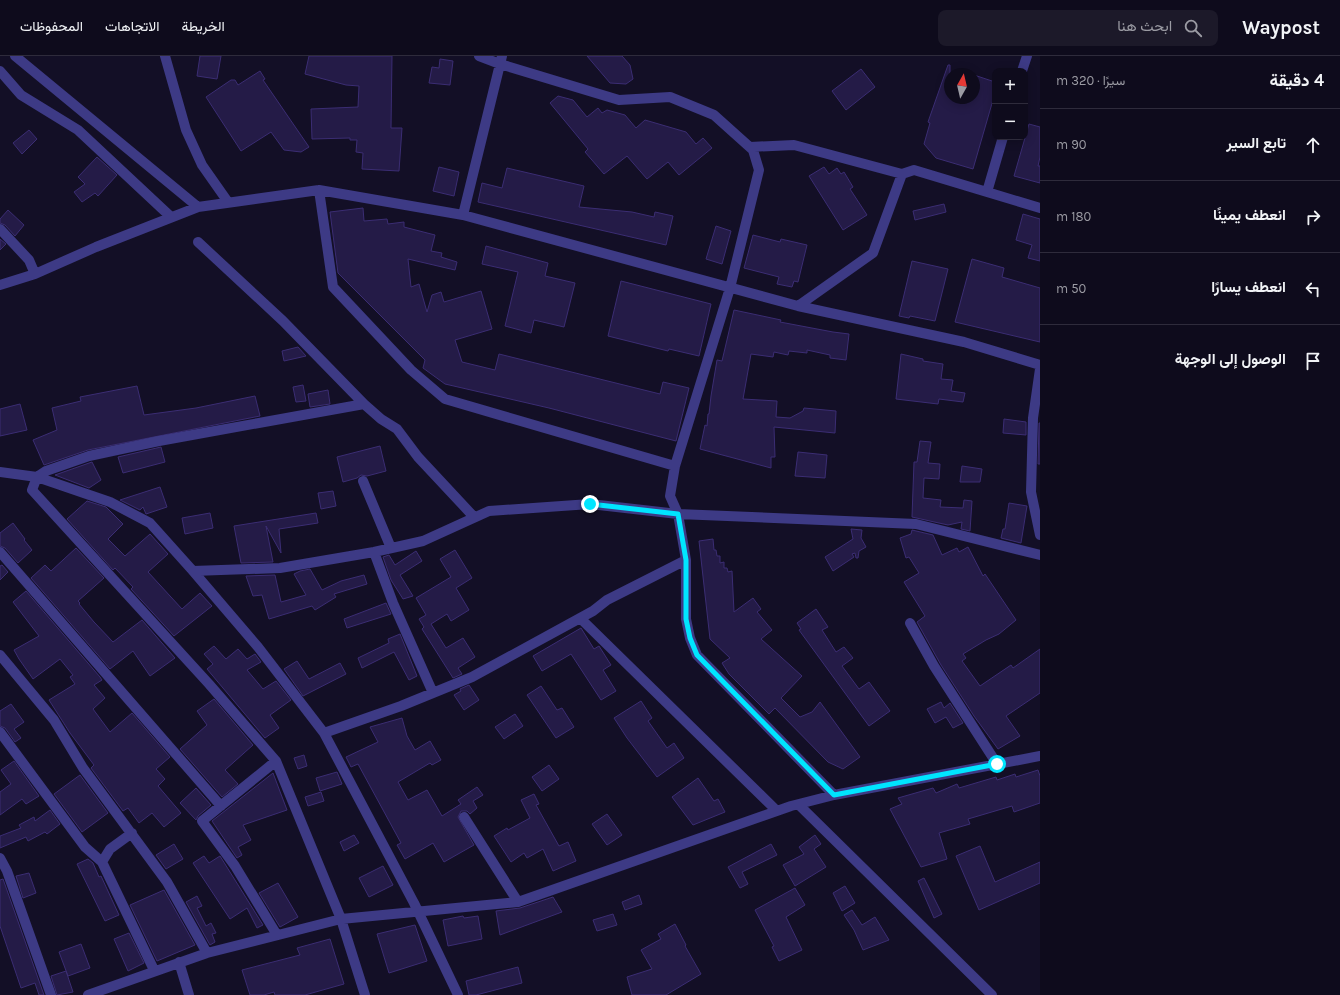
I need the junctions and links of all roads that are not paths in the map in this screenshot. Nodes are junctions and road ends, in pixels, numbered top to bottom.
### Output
1 (15, 56) edge
2 (165, 56) edge
3 (479, 56) edge
4 (1027, 56) edge
5 (501, 60) edge
6 (1023, 68) edge
7 (0, 71) edge
8 (98, 123) junction
9 (78, 130) junction
10 (1002, 140) edge
11 (750, 147) junction
12 (902, 174) junction
13 (319, 190) junction
14 (987, 192) junction
15 (228, 202) junction
16 (198, 206) junction
17 (1040, 208) edge
18 (463, 215) junction
19 (171, 217) junction
20 (0, 230) edge
21 (198, 242) dead end
22 (35, 274) junction
23 (0, 285) edge
24 (730, 288) junction
25 (798, 306) junction
26 (1040, 365) edge
27 (1040, 369) edge
28 (364, 404) junction
29 (675, 466) junction
30 (0, 472) edge
31 (37, 477) junction
32 (363, 481) dead end
33 (678, 514) junction
34 (474, 517) junction
35 (1040, 535) edge
36 (391, 548) junction
37 (0, 552) edge
38 (374, 552) junction
39 (1040, 555) edge
40 (686, 560) junction
41 (193, 571) junction
42 (580, 618) junction
43 (910, 623) dead end
44 (0, 655) edge
45 (433, 693) junction
46 (0, 732) edge
47 (324, 733) junction
48 (1040, 756) edge
49 (276, 761) junction
50 (997, 764) junction
51 (834, 795) junction
52 (799, 805) junction
53 (221, 806) junction
54 (777, 811) junction
55 (464, 817) dead end
56 (132, 833) junction
57 (0, 858) edge
58 (102, 862) junction
59 (3, 872) edge
60 (518, 902) junction
61 (419, 913) junction
62 (341, 919) junction
63 (277, 935) junction
64 (207, 953) junction
65 (179, 962) junction
66 (154, 970) junction
67 (51, 995) edge
68 (88, 995) edge
69 (189, 995) edge
70 (365, 995) edge
71 (458, 995) edge
72 (992, 995) edge

1 - 8 street
2 - 15 street
3 - 5 street
4 - 6 street
5 - 11 street
5 - 18 street
7 - 9 street
8 - 9 street
8 - 16 street
9 - 19 street
10 - 14 street
11 - 12 street
11 - 24 street
12 - 14 street
12 - 25 street
13 - 15 street
13 - 18 street
13 - 29 street
14 - 17 street
15 - 16 street
16 - 19 street
18 - 24 street
19 - 22 street
20 - 22 street
21 - 28 street
22 - 23 street
24 - 25 street
24 - 29 street
25 - 26 street
27 - 35 street
28 - 31 street
28 - 34 street
29 - 33 street
30 - 31 street
31 - 41 street
31 - 49 street
32 - 36 street
33 - 34 street
33 - 39 street
33 - 40 street
34 - 36 street
36 - 38 street
37 - 53 street
38 - 41 street
38 - 45 street
40 - 42 street
40 - 51 street
41 - 47 street
42 - 45 street
42 - 54 street
43 - 50 street
44 - 56 street
45 - 47 street
46 - 58 street
47 - 61 street
48 - 50 street
49 - 53 street
49 - 62 street
50 - 51 street
51 - 52 street
52 - 54 street
52 - 72 street
53 - 63 street
54 - 60 street
55 - 60 street
56 - 58 street
56 - 64 street
57 - 59 street
58 - 66 street
59 - 67 street
60 - 61 street
61 - 62 street
61 - 71 street
62 - 63 street
62 - 70 street
63 - 64 street
64 - 65 street
65 - 66 street
65 - 69 street
66 - 68 street

